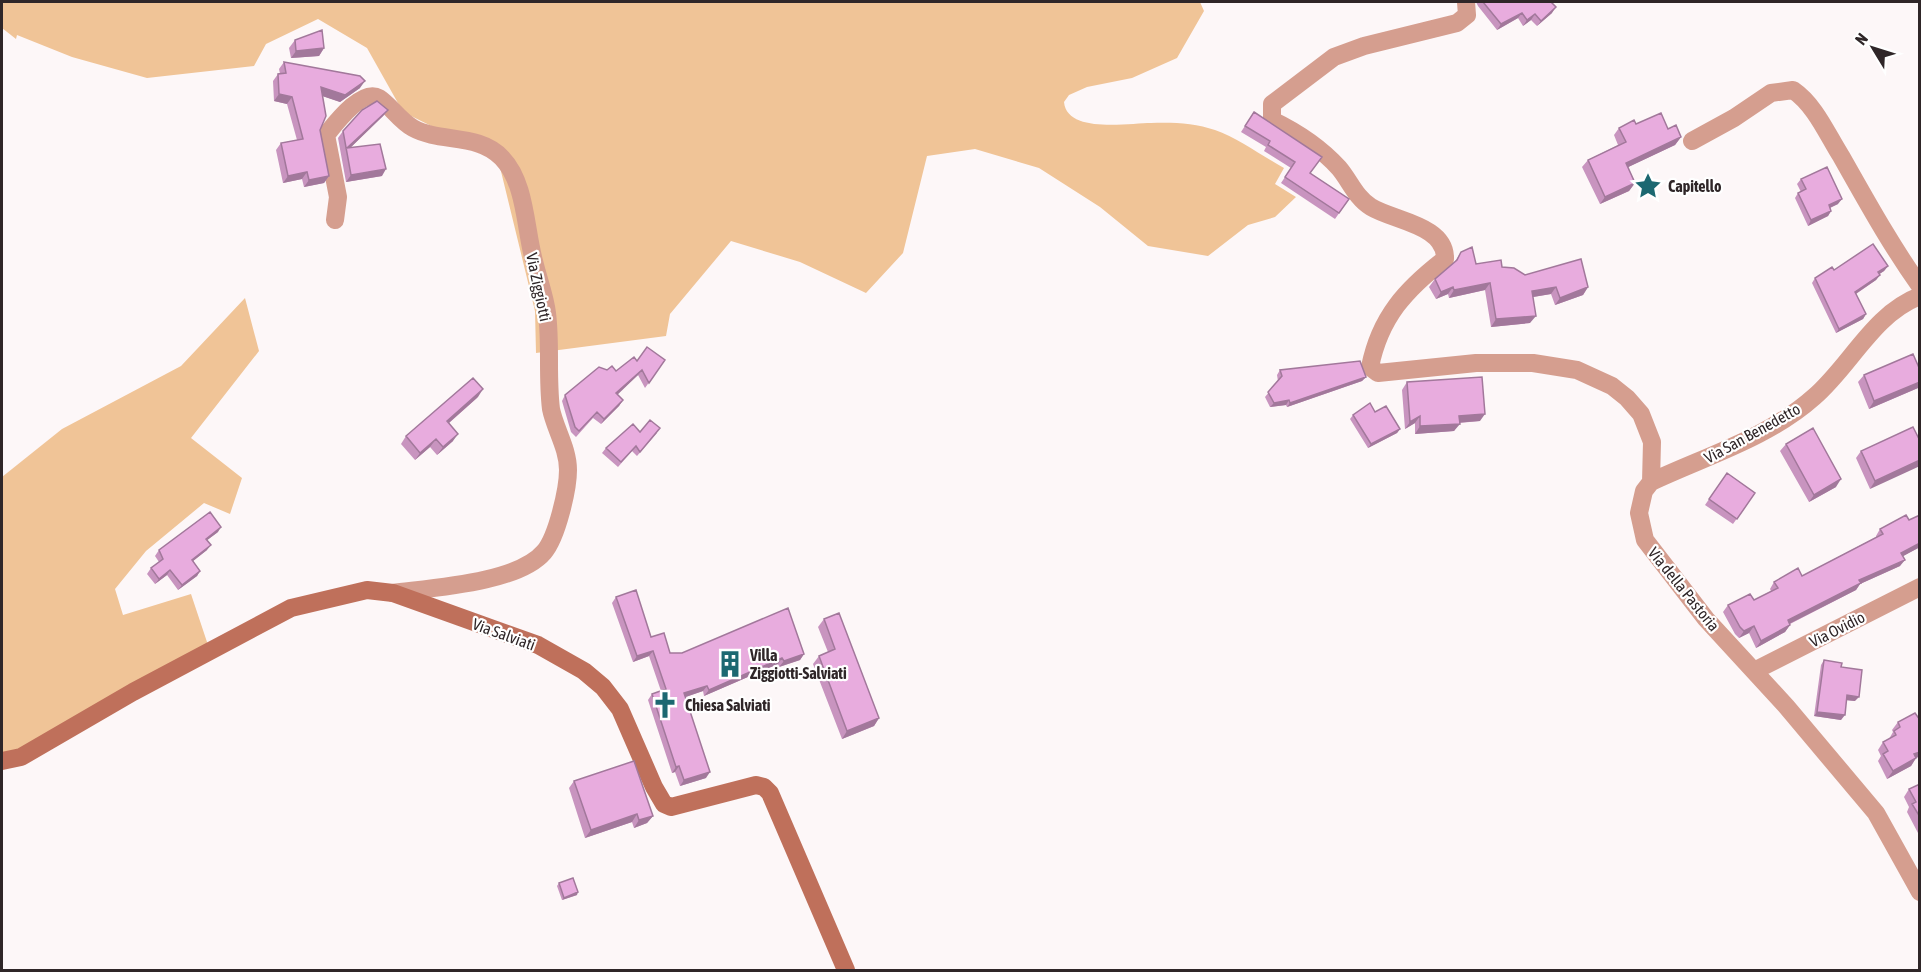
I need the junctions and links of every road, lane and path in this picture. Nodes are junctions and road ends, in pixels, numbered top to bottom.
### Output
1 (1466, 2) edge
2 (1692, 141) dead end
3 (335, 220) dead end
4 (1920, 286) edge
5 (1920, 296) edge
6 (1651, 482) junction
7 (1920, 587) edge
8 (393, 592) junction
9 (1754, 671) junction
10 (2, 761) edge
11 (1911, 858) edge
12 (1920, 892) edge
13 (846, 970) edge

1 - 6 street, Via della Pastoria
2 - 4 street
3 - 8 street, Via Ziggiotti
5 - 6 street, Via San Benedetto
6 - 9 street, Via della Pastoria
7 - 9 street, Via Ovidio
8 - 10 street, Via Salviati
8 - 13 street, Via Salviati
9 - 11 street, Via della Pastoria
11 - 12 street, Via della Pastoria

